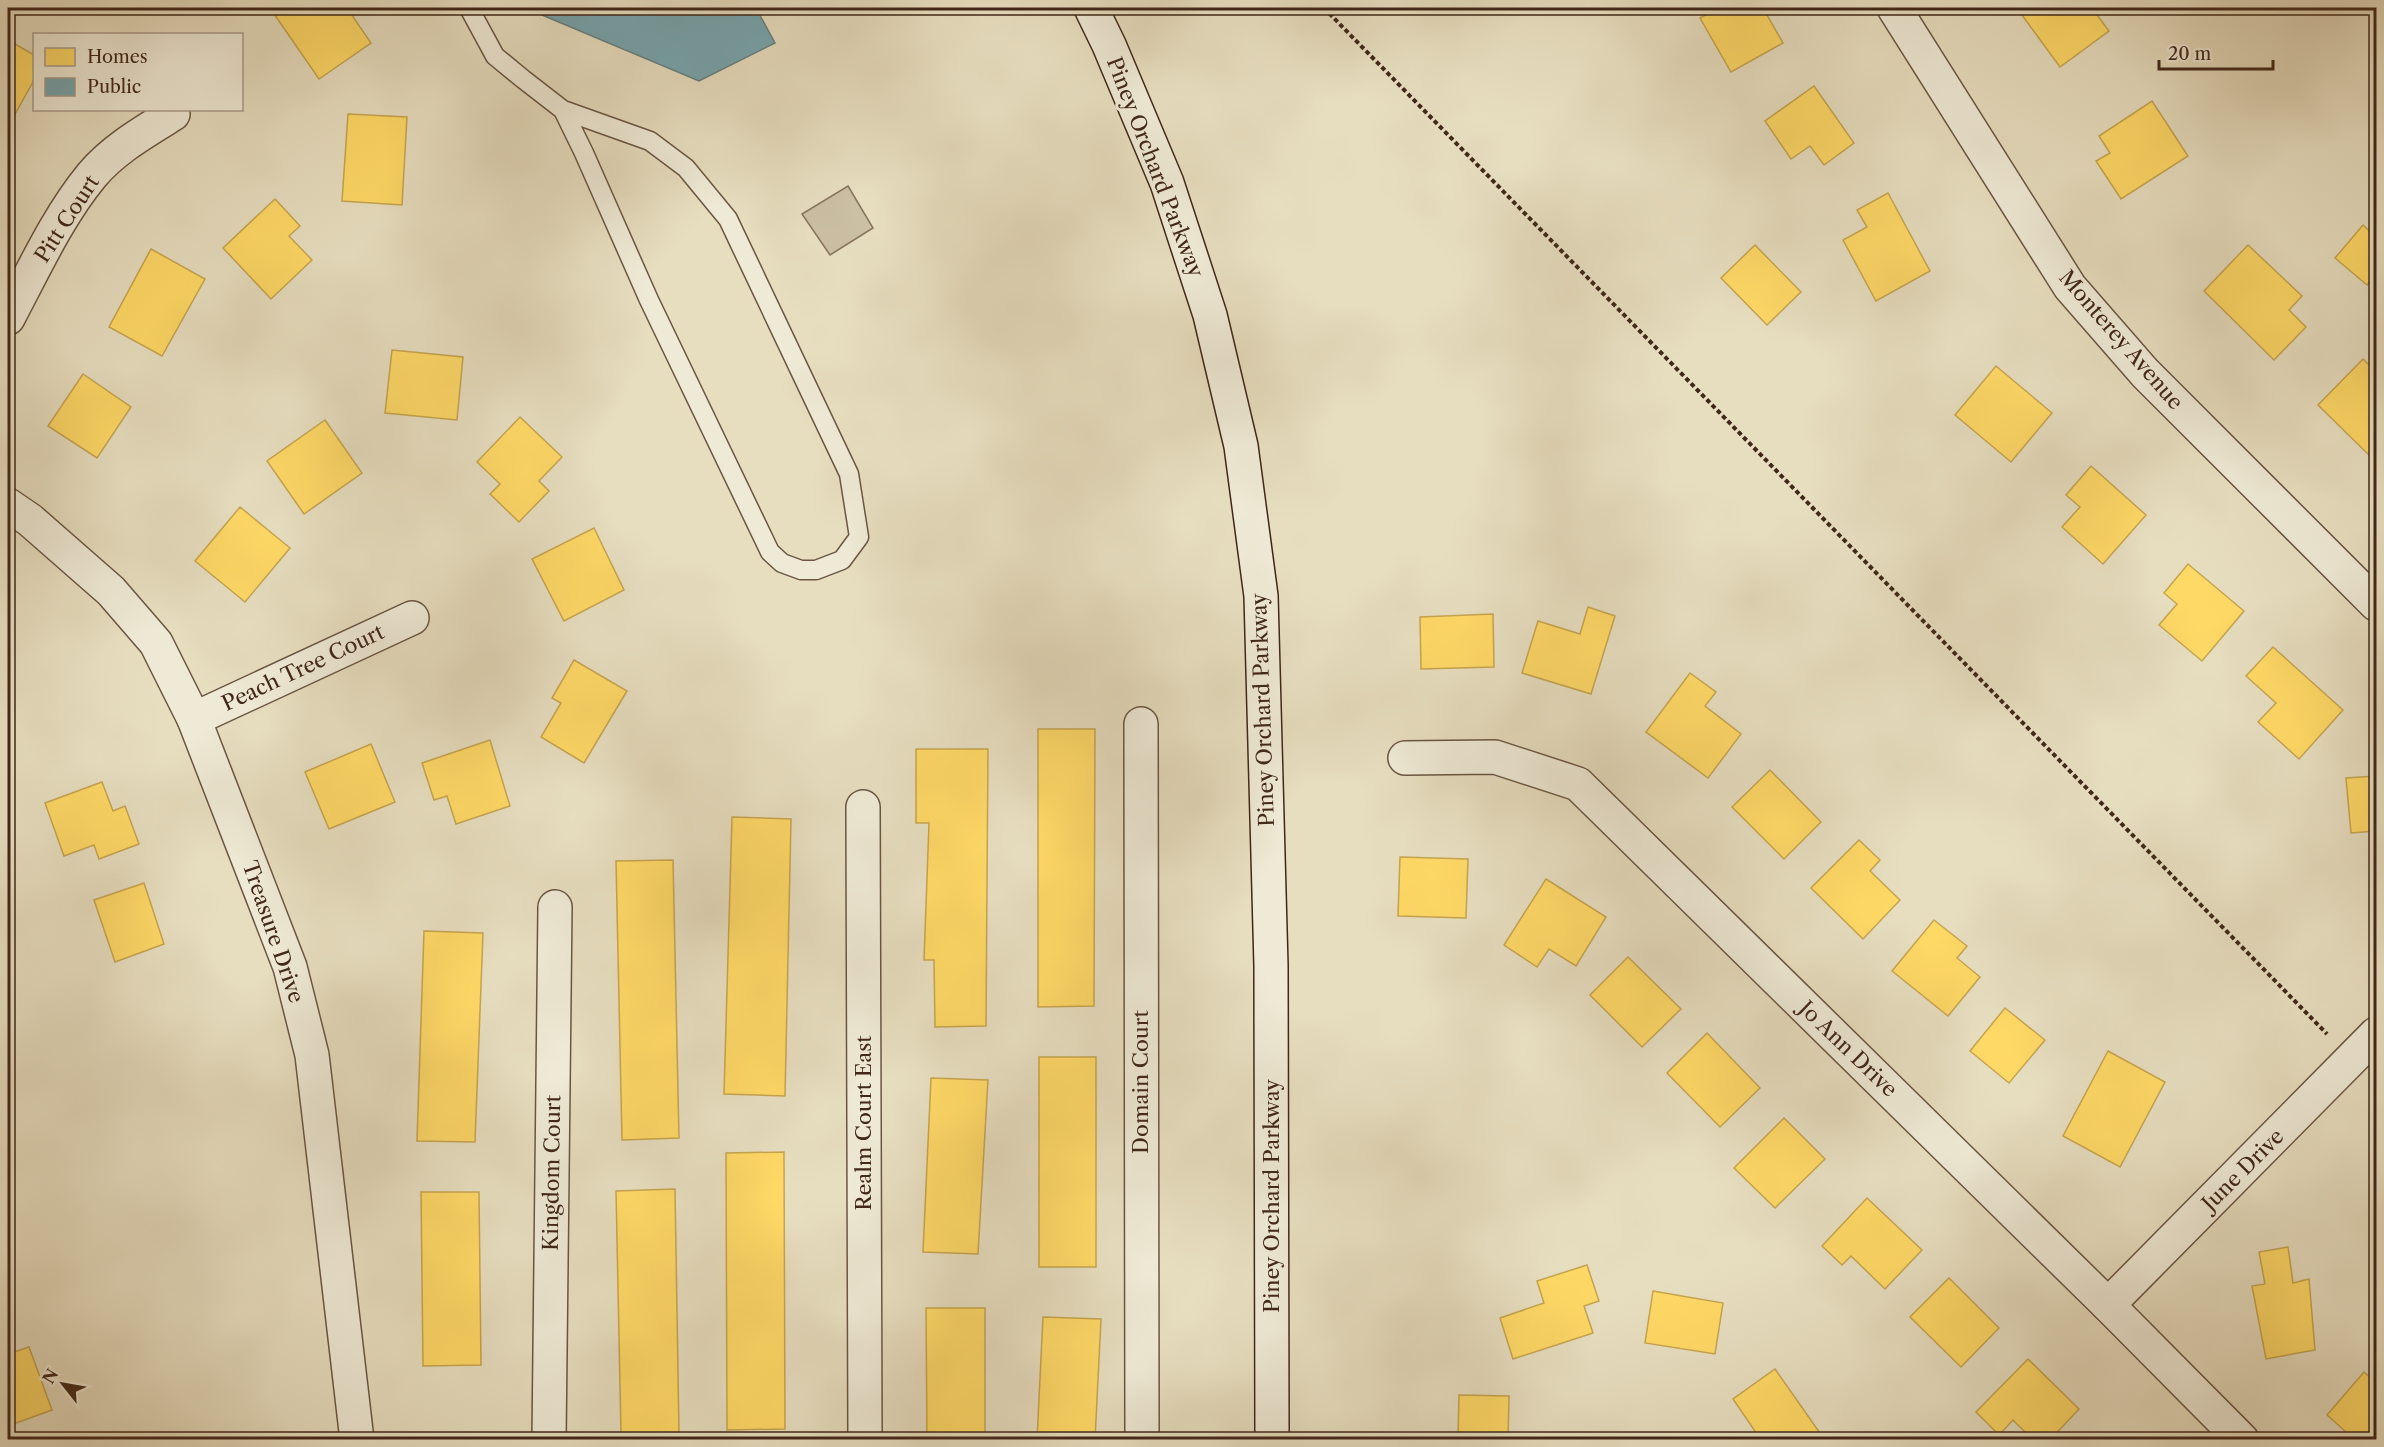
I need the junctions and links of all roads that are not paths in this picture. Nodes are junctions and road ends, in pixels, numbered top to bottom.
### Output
1 (469, 8) edge
2 (1091, 8) edge
3 (1894, 8) edge
4 (563, 110) junction
5 (173, 114) dead end
6 (8, 318) edge
7 (8, 505) edge
8 (2376, 604) edge
9 (412, 618) dead end
10 (194, 719) junction
11 (1141, 724) dead end
12 (1405, 759) dead end
13 (863, 807) dead end
14 (555, 907) dead end
15 (2376, 1034) edge
16 (2108, 1305) junction
17 (357, 1440) edge
18 (549, 1440) edge
19 (865, 1440) edge
20 (1142, 1440) edge
21 (1272, 1440) edge
22 (2242, 1440) edge

1 - 4 lane
2 - 21 street, Piney Orchard Parkway
3 - 8 street, Monterey Avenue
4 - 4 lane
5 - 6 street, Pitt Court
7 - 10 street, Treasure Drive
9 - 10 street, Peach Tree Court
10 - 17 street, Treasure Drive
11 - 20 street, Domain Court
12 - 16 street, Jo Ann Drive
13 - 19 street, Realm Court East
14 - 18 street, Kingdom Court
15 - 16 street, June Drive
16 - 22 street, Jo Ann Drive

